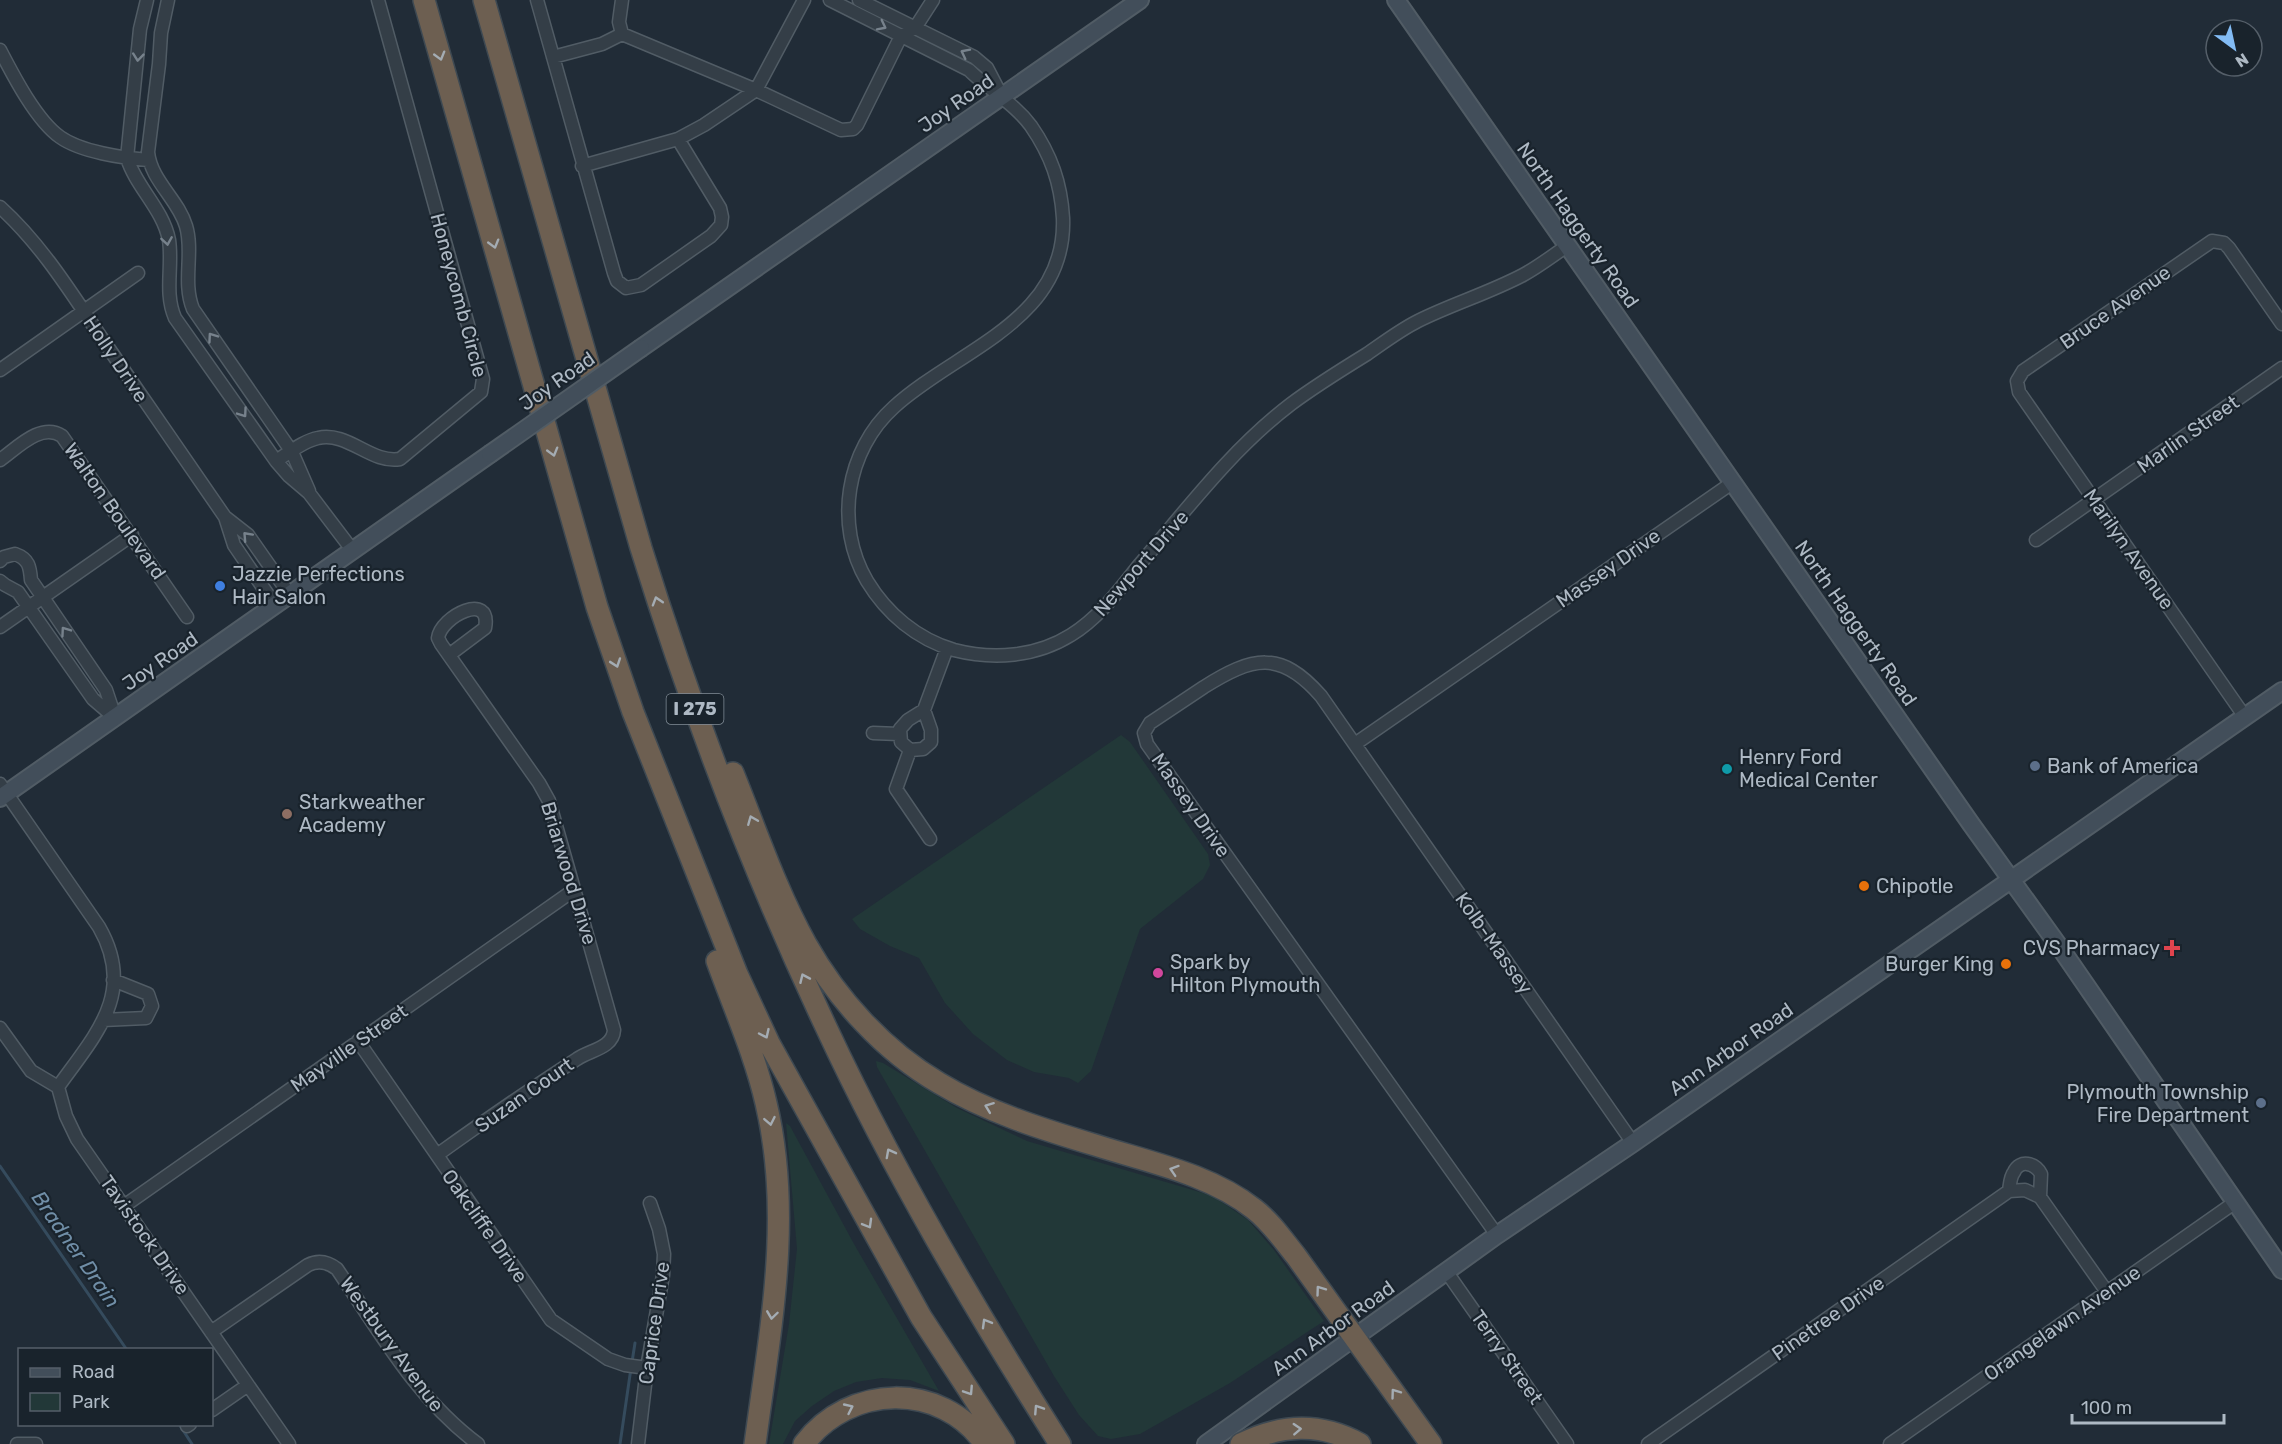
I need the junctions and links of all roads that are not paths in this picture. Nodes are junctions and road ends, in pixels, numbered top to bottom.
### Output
1 (147, 0) edge
2 (168, 0) edge
3 (378, 0) edge
4 (424, 0) edge
5 (484, 0) edge
6 (537, 0) edge
7 (622, 0) edge
8 (804, 0) edge
9 (830, 0) edge
10 (859, 0) edge
11 (933, 0) edge
12 (1140, 0) edge
13 (1396, 0) edge
14 (915, 28) junction
15 (622, 34) junction
16 (901, 36) junction
17 (0, 50) edge
18 (553, 57) junction
19 (756, 90) junction
20 (1002, 96) junction
21 (678, 139) junction
22 (126, 158) junction
23 (148, 159) junction
24 (582, 166) junction
25 (0, 207) edge
26 (177, 207) junction
27 (160, 217) junction
28 (1567, 246) junction
29 (138, 273) dead end
30 (190, 302) junction
31 (170, 307) junction
32 (84, 311) junction
33 (2282, 324) edge
34 (2282, 368) edge
35 (0, 370) edge
36 (238, 373) junction
37 (2017, 381) joint
38 (222, 382) junction
39 (292, 452) junction
40 (0, 460) edge
41 (276, 461) junction
42 (1732, 483) junction
43 (309, 493) junction
44 (2094, 499) junction
45 (225, 517) junction
46 (132, 535) junction
47 (2036, 540) dead end
48 (353, 551) junction
49 (0, 561) edge
50 (0, 581) edge
51 (290, 595) junction
52 (42, 598) junction
53 (275, 605) junction
54 (29, 607) junction
55 (187, 617) dead end
56 (0, 627) edge
57 (668, 637) junction
58 (947, 648) junction
59 (79, 651) junction
60 (449, 655) junction
61 (66, 660) junction
62 (2282, 691) edge
63 (924, 710) junction
64 (115, 717) junction
65 (2245, 717) junction
66 (873, 733) dead end
67 (899, 734) junction
68 (1355, 744) junction
69 (910, 750) junction
70 (2, 792) edge
71 (677, 826) junction
72 (930, 838) dead end
73 (2011, 879) junction
74 (574, 890) junction
75 (113, 980) junction
76 (104, 1020) junction
77 (0, 1028) edge
78 (613, 1038) joint
79 (358, 1041) junction
80 (58, 1087) junction
81 (1634, 1143) junction
82 (437, 1155) junction
83 (2009, 1191) junction
84 (2040, 1197) junction
85 (650, 1203) dead end
86 (2234, 1203) junction
87 (124, 1206) junction
88 (1497, 1235) junction
89 (2282, 1270) edge
90 (1446, 1271) junction
91 (2107, 1292) junction
92 (211, 1332) junction
93 (1354, 1337) junction
94 (647, 1368) junction
95 (248, 1385) junction
96 (213, 1409) edge
97 (17, 1444) edge
98 (36, 1444) edge
99 (289, 1444) edge
100 (478, 1444) edge
101 (638, 1444) edge
102 (755, 1444) edge
103 (804, 1444) edge
104 (985, 1444) edge
105 (1004, 1444) edge
106 (1060, 1444) edge
107 (1206, 1444) edge
108 (1241, 1444) edge
109 (1360, 1444) edge
110 (1431, 1444) edge
111 (1567, 1444) edge
112 (1648, 1444) edge
113 (1890, 1444) edge

1 -> 22 street
2 - 23 street
3 - 39 street, Honeycomb Circle
4 -> 71 highway, I 275
57 -> 5 highway, I 275
6 - 18 street
7 - 15 street
8 - 19 street
9 -> 16 street
10 - 14 street
11 - 14 street
12 - 20 main road, Joy Road
13 - 28 main road, North Haggerty Road
14 - 16 street
20 -> 14 street
15 - 18 street
15 - 19 street
16 - 19 street
16 - 20 street
17 - 22 street
18 - 24 street
19 - 21 street
20 - 48 main road, Joy Road, bridge
20 - 58 street, Newport Drive
21 - 24 street
21 - 24 street
22 - 23 street
22 - 27 street
23 - 26 street
25 - 32 street, Holly Drive
26 - 27 street
26 - 30 street
27 -> 31 street
28 - 42 main road, North Haggerty Road
28 - 58 street, Newport Drive
29 - 32 street
30 - 31 street
36 -> 30 street
31 - 38 street
32 - 35 street
32 - 45 street, Holly Drive
33 - 37 street, Bruce Avenue
34 - 44 street, Marlin Street
36 - 38 street
36 - 39 street
37 - 44 street, Marilyn Avenue
38 -> 41 street
39 - 41 street, Honeycomb Circle
39 - 43 street
40 - 46 street, Walton Boulevard
41 - 43 street
42 - 68 street, Massey Drive
42 - 73 main road, North Haggerty Road
43 - 48 street
44 - 47 street, Marlin Street
44 - 65 street, Marilyn Avenue
51 -> 45 street, Holly Drive
45 - 53 street, Holly Drive
46 - 52 street
46 - 55 street, Walton Boulevard
48 - 51 main road, Joy Road
49 - 52 street
50 - 54 street
51 - 53 main road, Joy Road
52 - 54 street
59 -> 52 street
53 - 64 main road, Joy Road
54 - 56 street
54 - 61 street
93 -> 57 highway
106 -> 57 highway, I 275
58 - 63 street
59 - 61 street
59 - 64 street
60 - 60 street, Briarwood Drive
60 - 74 street, Briarwood Drive
61 - 64 street
62 - 65 main road, Ann Arbor Road
63 - 67 street
63 - 69 street
64 - 70 main road, Joy Road
65 - 73 main road, Ann Arbor Road
66 - 67 street
67 - 69 street
68 - 81 street, Kolb-Massey
68 - 88 street, Massey Drive
69 - 72 street
70 - 75 street
71 -> 102 highway
71 -> 105 highway, I 275
73 - 81 main road, Ann Arbor Road
73 - 86 main road, North Haggerty Road
74 - 78 street, Briarwood Drive
74 - 79 street, Mayville Street
75 - 76 street
75 - 76 street
76 - 80 street
77 - 80 street
78 - 82 street, Suzan Court
79 - 82 street, Oakcliffe Drive
79 - 87 street, Mayville Street
80 - 87 street, Tavistock Drive
81 - 88 main road, Ann Arbor Road
82 - 94 street, Oakcliffe Drive
83 - 84 street
83 - 84 street
83 - 112 street, Pinetree Drive
84 - 91 street
85 - 94 street, Caprice Drive
86 - 89 main road, North Haggerty Road
86 - 91 street, Orangelawn Avenue
87 - 92 street, Tavistock Drive
88 - 90 main road, Ann Arbor Road
90 - 93 main road, Ann Arbor Road
90 - 111 street, Terry Street
91 - 113 street, Orangelawn Avenue
92 - 95 street, Tavistock Drive
92 - 100 street, Westbury Avenue
93 - 107 main road, Ann Arbor Road
110 -> 93 highway
94 - 101 street, Caprice Drive
95 - 96 street
95 - 99 street, Tavistock Drive
97 - 98 street
103 -> 104 highway
108 -> 109 highway

